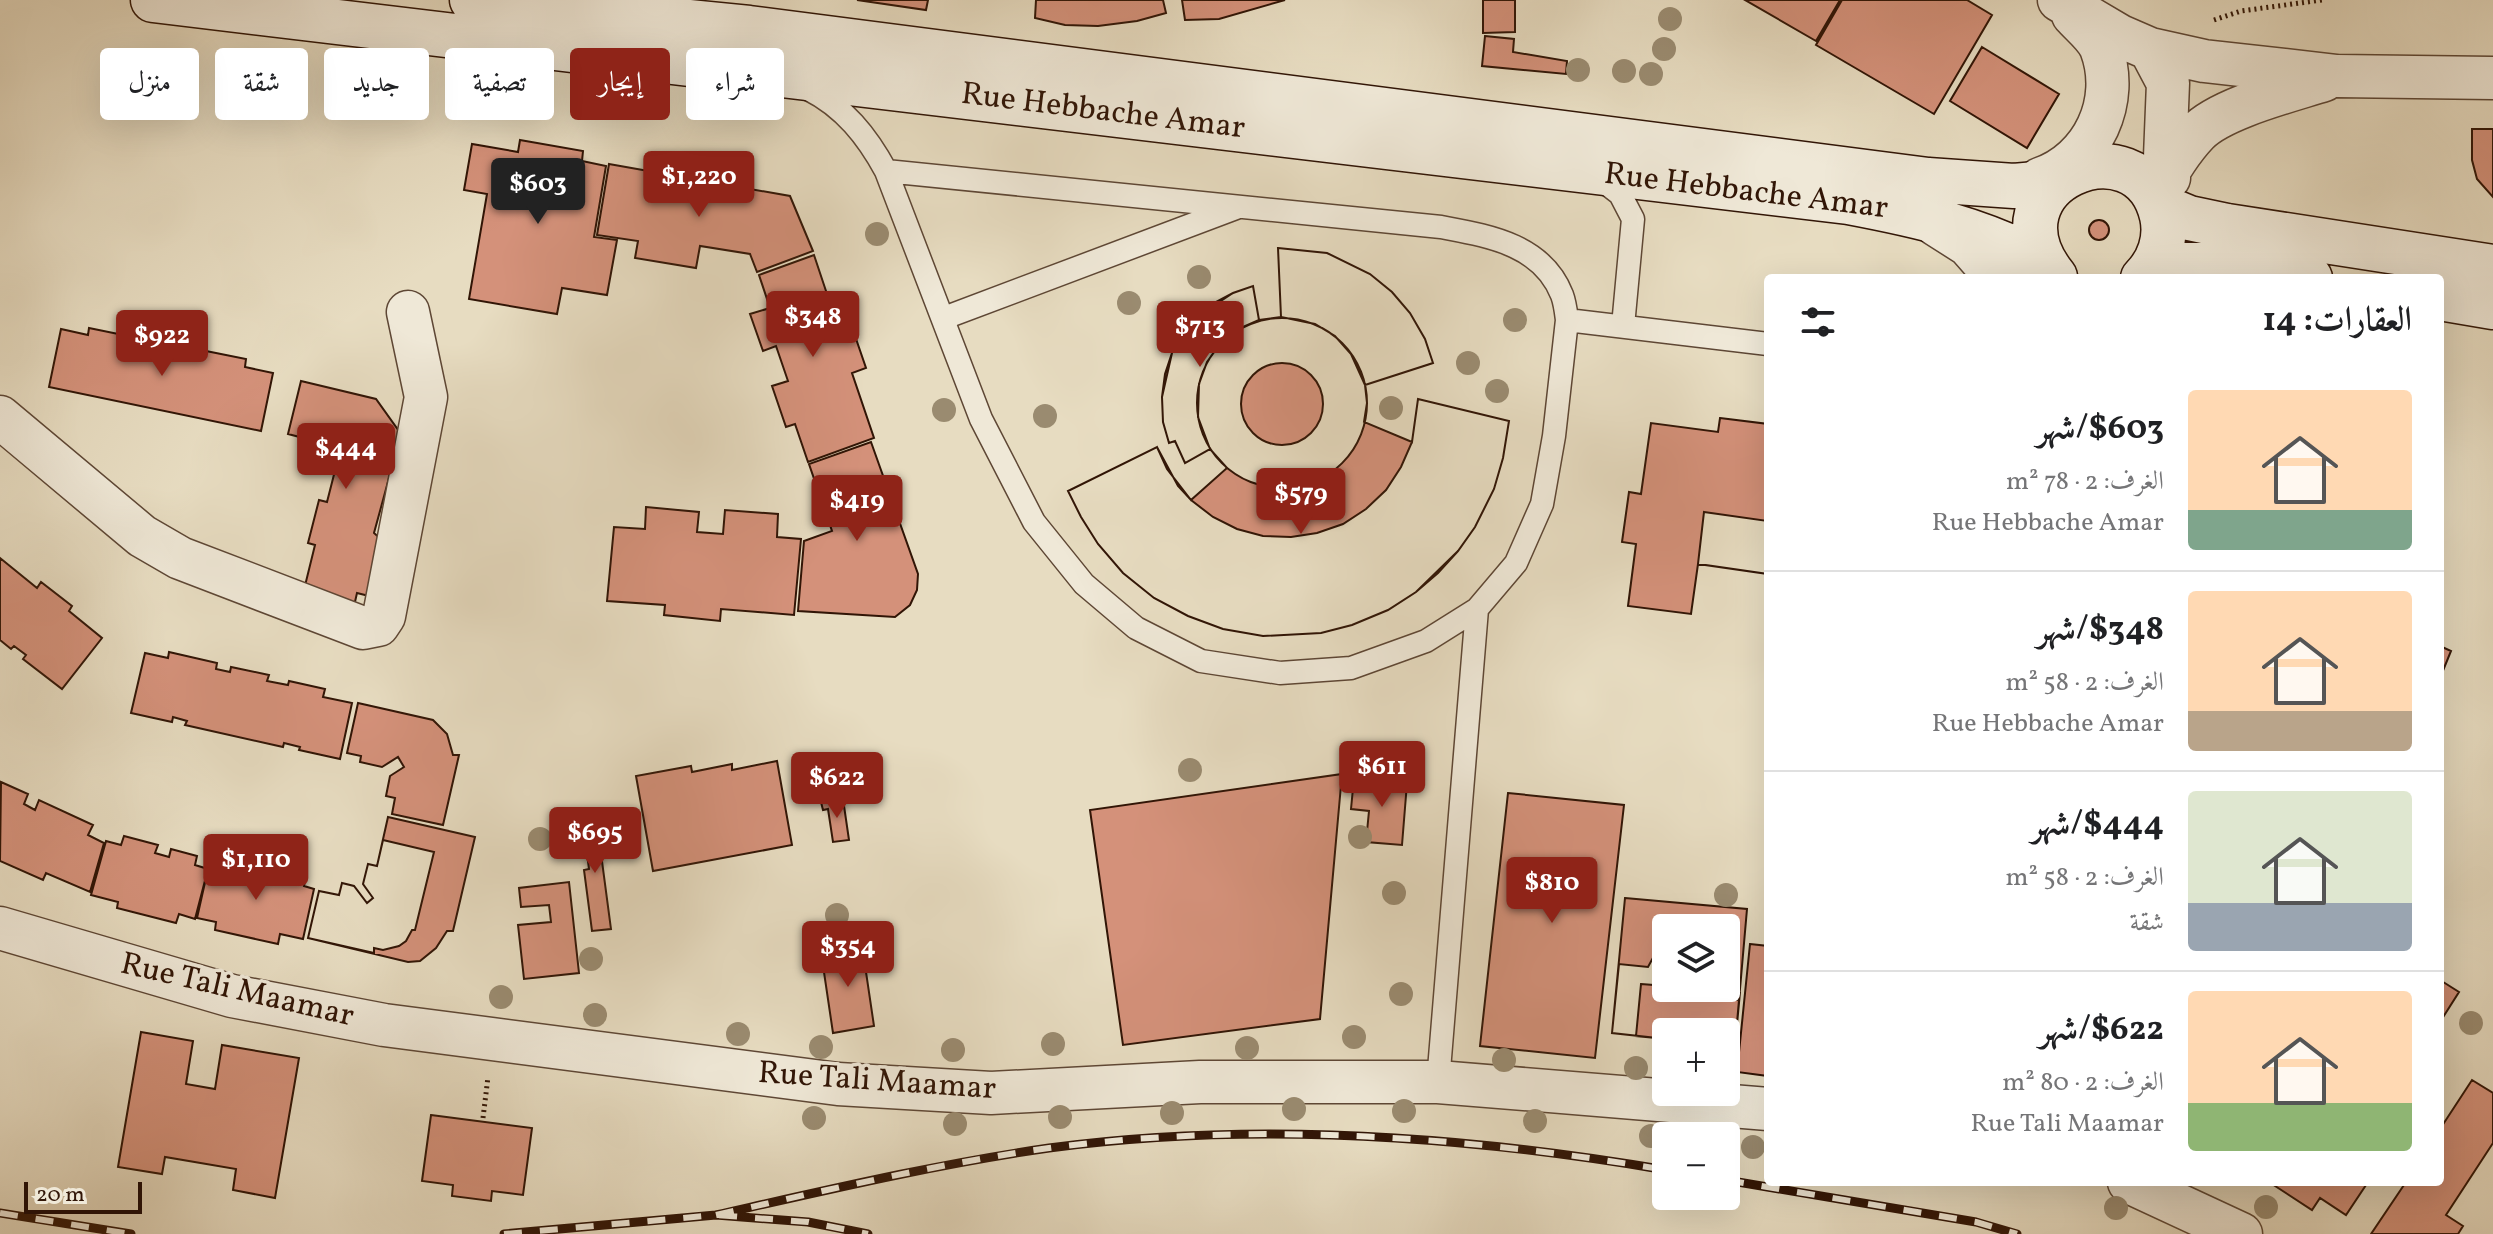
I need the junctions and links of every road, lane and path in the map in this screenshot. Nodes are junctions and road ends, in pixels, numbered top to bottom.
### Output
1 (153, 0) edge
2 (472, 0) edge
3 (2322, 0) edge
4 (2060, 1) edge
5 (2213, 21) dead end
6 (2157, 60) junction
7 (686, 63) edge
8 (784, 75) edge
9 (2337, 76) junction
10 (784, 77) edge
11 (2493, 78) edge
12 (2068, 159) junction
13 (886, 171) junction
14 (1592, 172) junction
15 (2160, 192) junction
16 (1241, 206) junction
17 (1921, 215) junction
18 (2493, 267) edge
19 (2049, 270) edge
20 (1993, 274) edge
21 (2149, 274) edge
22 (2155, 274) edge
23 (2277, 274) edge
24 (2444, 299) edge
25 (2493, 307) edge
26 (408, 312) dead end
27 (944, 318) junction
28 (1567, 320) junction
29 (1623, 326) junction
30 (1764, 344) edge
31 (0, 417) edge
32 (1477, 609) junction
33 (0, 928) edge
34 (1438, 1082) junction
35 (1764, 1109) edge
36 (2138, 1186) edge
37 (2241, 1234) edge

1 - 7 main road, Rue Hebbache Amar
2 - 12 main road, Rue Hebbache Amar
3 - 5 path
4 - 6 street
4 - 12 street
6 - 9 street
6 - 12 street
6 - 15 street
8 - 14 main road, Rue Hebbache Amar
9 - 11 street
9 - 15 street
10 - 13 lane
12 - 15 main road, Rue Hebbache Amar
12 - 19 main road
13 - 16 lane
13 - 27 lane
14 - 17 main road, Rue Hebbache Amar
14 - 29 lane
15 - 18 main road
15 - 21 main road
16 - 27 lane
16 - 28 lane
17 - 19 main road, Rue Hebbache Amar
17 - 20 street
22 - 23 main road
24 - 25 main road
26 - 31 street
27 - 32 lane
28 - 29 lane
28 - 32 lane
29 - 30 lane
32 - 34 lane
33 - 34 street, Rue Tali Maamar
34 - 35 street, Rue Tali Maamar
36 - 37 street

